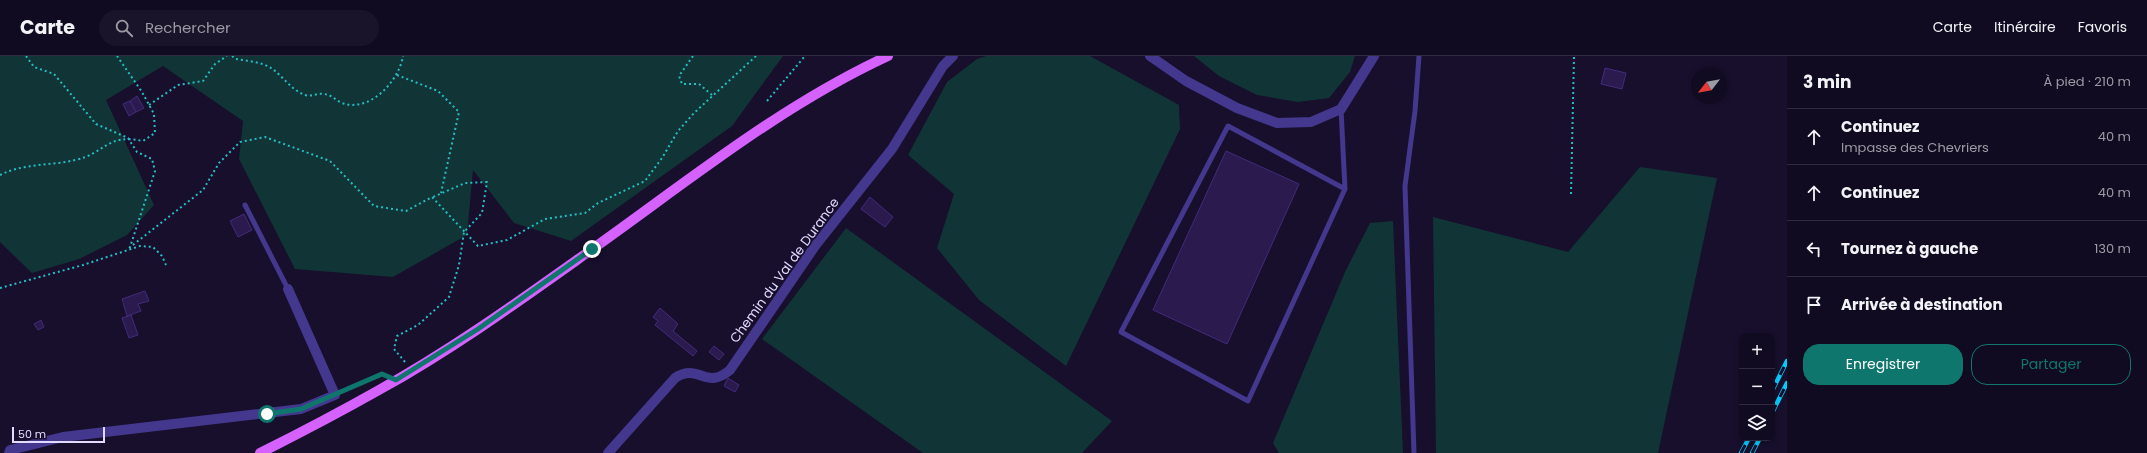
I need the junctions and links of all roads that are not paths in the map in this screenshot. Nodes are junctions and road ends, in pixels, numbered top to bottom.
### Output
1 (888, 56) edge
2 (953, 56) edge
3 (1150, 56) edge
4 (1374, 56) edge
5 (1419, 56) edge
6 (1341, 109) junction
7 (1345, 189) junction
8 (245, 205) dead end
9 (288, 289) joint
10 (9, 453) edge
11 (260, 453) edge
12 (608, 453) edge
13 (1414, 453) edge

1 - 11 main road
2 - 12 street, Chemin du Val de Durance
3 - 6 street
4 - 6 street
5 - 13 lane
6 - 7 lane
7 - 7 lane
8 - 9 lane
9 - 10 street

